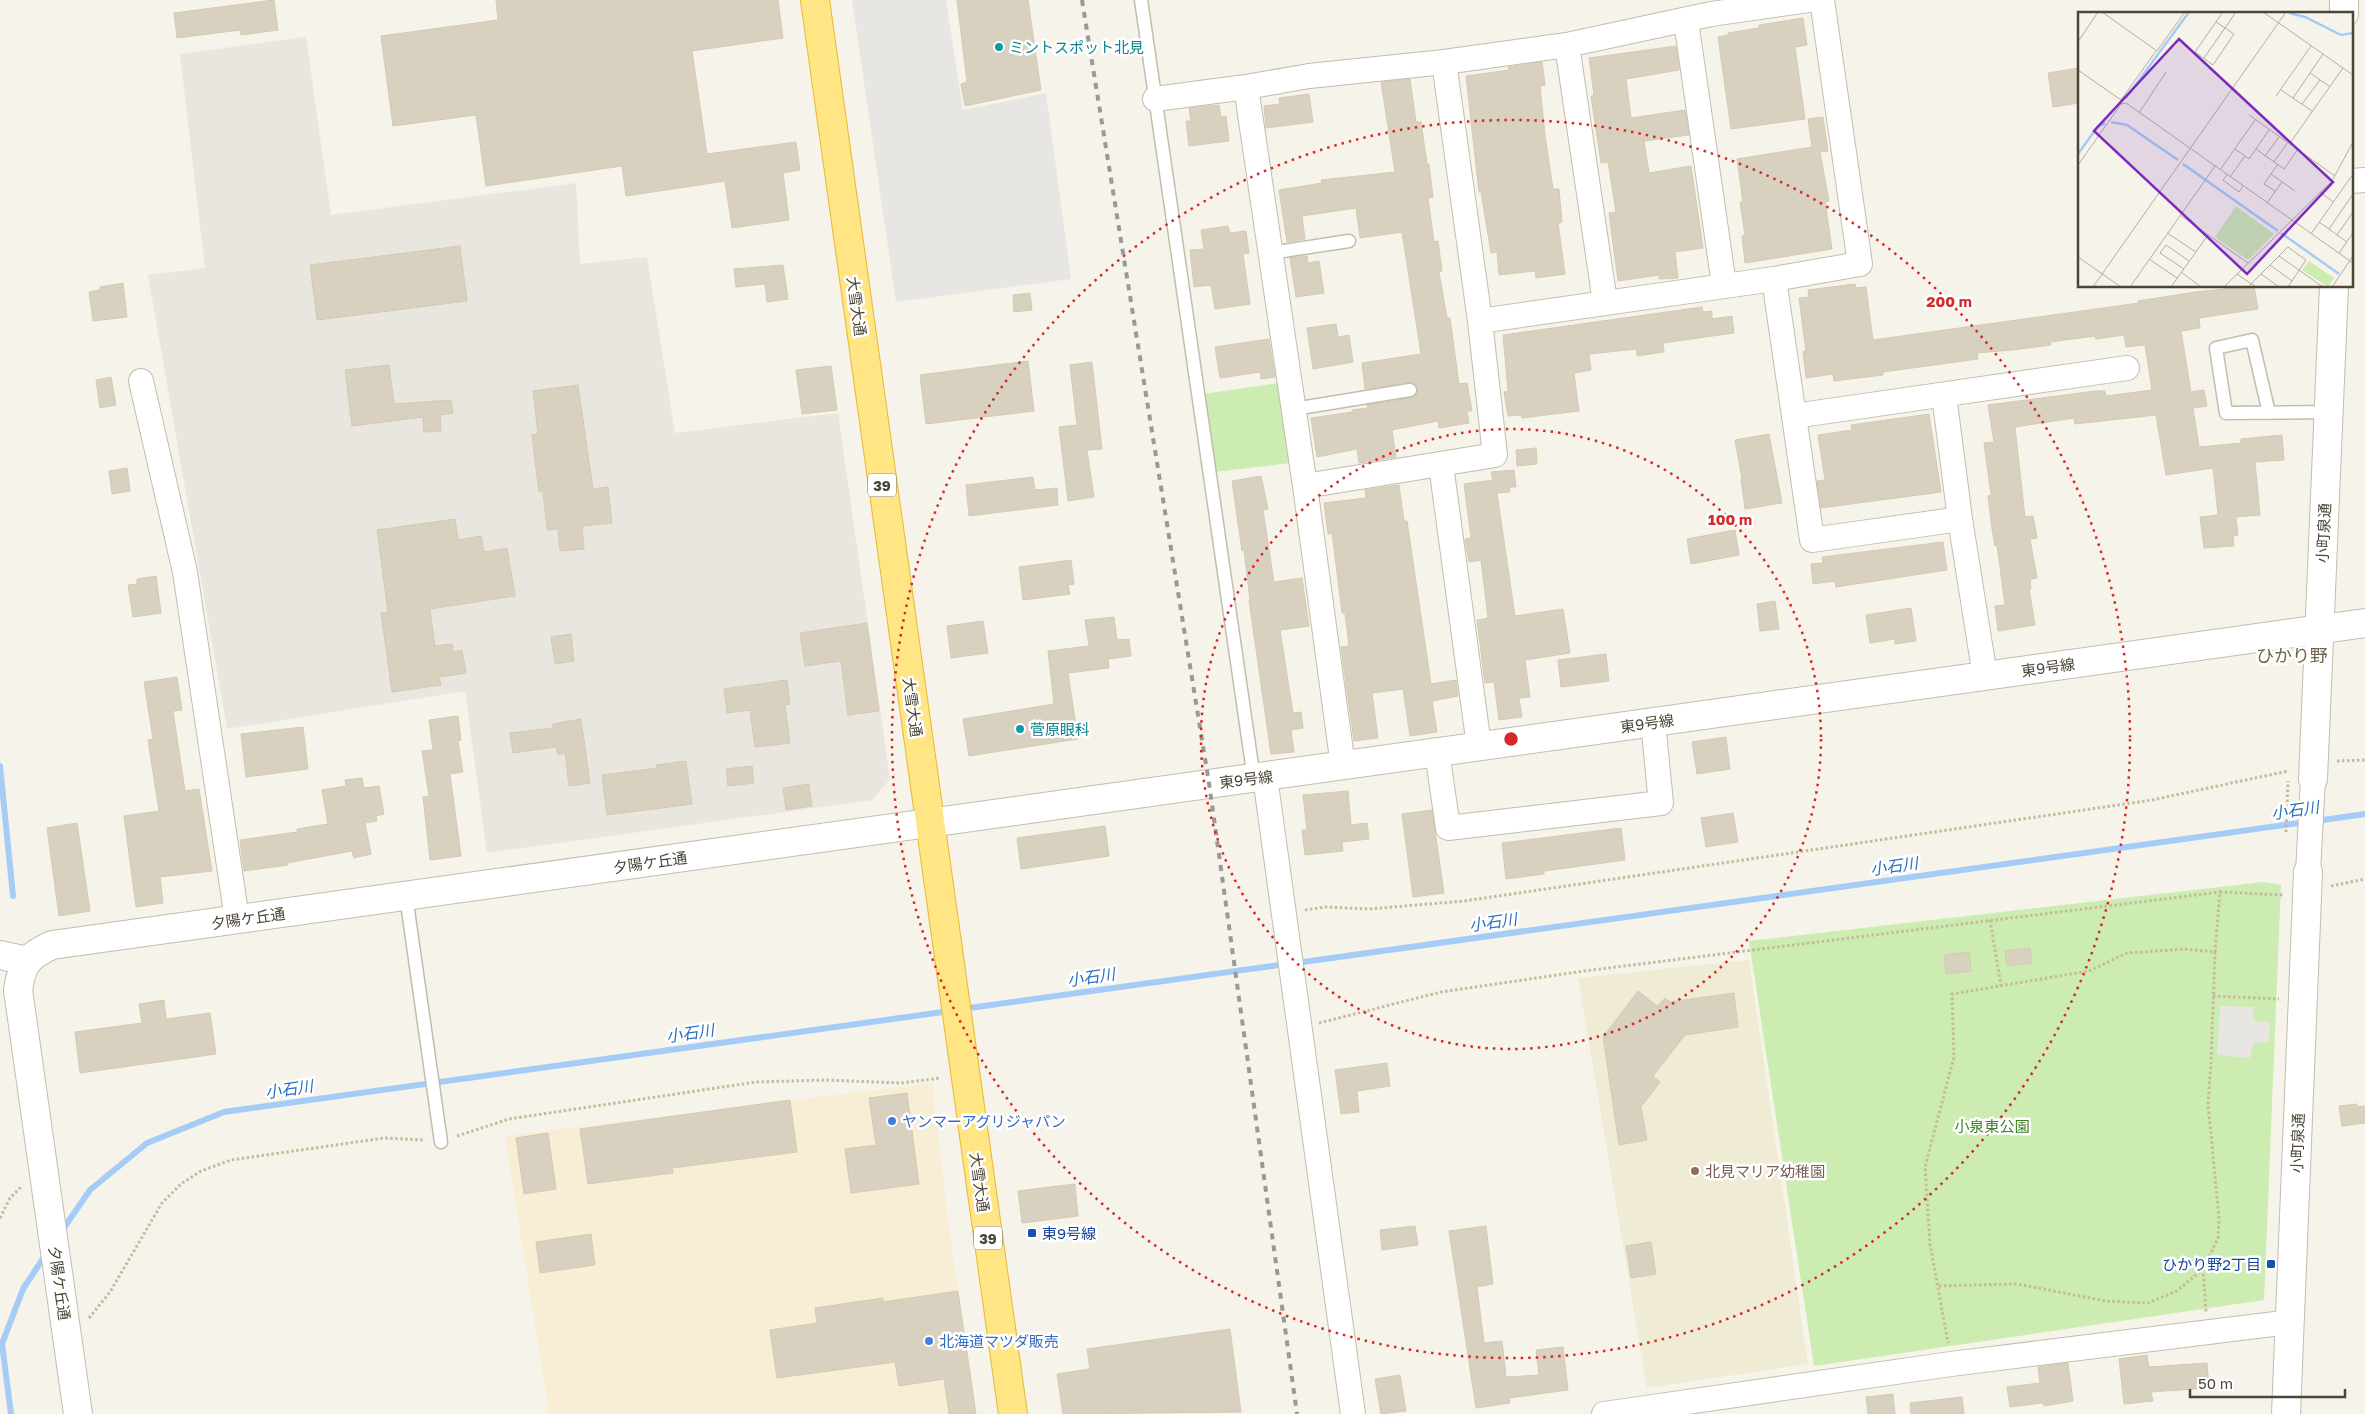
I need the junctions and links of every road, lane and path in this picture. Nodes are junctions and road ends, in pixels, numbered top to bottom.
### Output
1 (815, 0) edge
2 (1141, 0) edge
3 (1809, 0) edge
4 (1822, 0) edge
5 (1710, 7) edge
6 (1686, 21) junction
7 (1568, 45) junction
8 (1444, 62) junction
9 (1246, 87) junction
10 (1156, 99) junction
11 (2365, 180) edge
12 (2352, 181) edge
13 (1349, 241) dead end
14 (1270, 253) junction
15 (1774, 279) junction
16 (1724, 285) junction
17 (2334, 288) edge
18 (1605, 302) junction
19 (1480, 321) junction
20 (2127, 368) dead end
21 (141, 381) dead end
22 (1410, 390) dead end
23 (1944, 395) junction
24 (1294, 409) junction
25 (2328, 412) junction
26 (2268, 413) junction
27 (1794, 416) junction
28 (1441, 465) junction
29 (1305, 486) junction
30 (1960, 519) junction
31 (2365, 623) edge
32 (2318, 630) junction
33 (1985, 676) junction
34 (1653, 722) junction
35 (1479, 746) junction
36 (1437, 752) junction
37 (2365, 760) edge
38 (1344, 766) junction
39 (2312, 776) junction
40 (1260, 778) junction
41 (929, 823) junction
42 (2286, 835) dead end
43 (2319, 876) junction
44 (2365, 879) edge
45 (2284, 888) dead end
46 (2220, 892) junction
47 (2284, 895) junction
48 (406, 896) junction
49 (2283, 905) dead end
50 (1303, 910) dead end
51 (237, 920) junction
52 (1990, 920) junction
53 (2215, 952) junction
54 (0, 956) edge
55 (26, 960) junction
56 (2001, 986) junction
57 (2280, 989) dead end
58 (2212, 996) junction
59 (2280, 998) junction
60 (2280, 1007) dead end
61 (1305, 1017) junction
62 (941, 1078) dead end
63 (441, 1142) junction
64 (44, 1171) junction
65 (0, 1218) edge
66 (2203, 1269) junction
67 (1939, 1286) junction
68 (2207, 1316) dead end
69 (2290, 1322) junction
70 (67, 1331) junction
71 (1951, 1364) junction
72 (1737, 1405) edge
73 (78, 1414) edge
74 (1013, 1414) edge
75 (1353, 1414) edge
76 (1604, 1414) edge
77 (2286, 1414) edge

1 - 41 highway, 大雪大通 / 39
2 - 10 lane
3 - 5 street
4 - 15 street
5 - 6 street
6 - 7 street
6 - 16 street
7 - 8 street
7 - 18 street
8 - 9 street
8 - 19 street
9 - 10 street
9 - 14 street
10 - 40 lane
11 - 12 street
13 - 14 lane
14 - 24 street
15 - 16 street
15 - 27 street
16 - 18 street
17 - 25 street, 小町泉通
18 - 19 street
19 - 28 street
20 - 23 street
21 - 51 street
22 - 24 lane
23 - 27 street
23 - 30 street
24 - 29 street
25 - 26 lane
25 - 32 street, 小町泉通
26 - 26 lane
27 - 30 street
28 - 29 street
28 - 35 street
29 - 38 street
30 - 33 street
31 - 32 street, 東9号線
32 - 33 street, 東9号線
32 - 39 street, 小町泉通
33 - 34 street, 東9号線
34 - 35 street, 東9号線
34 - 36 street
35 - 36 street, 東9号線
36 - 38 street, 東9号線
37 - 39 path
38 - 40 street, 東9号線
39 - 42 path
39 - 43 street
39 - 50 path
40 - 41 street, 東9号線
40 - 61 street
41 - 48 street, 夕陽ケ丘通
41 - 74 highway, 大雪大通 / 39
43 - 44 path
43 - 69 street, 小町泉通
45 - 47 path
46 - 47 path
46 - 52 path
46 - 53 path
47 - 49 path
48 - 51 street, 夕陽ケ丘通
48 - 63 lane
51 - 55 street, 夕陽ケ丘通
52 - 56 path
52 - 61 path
53 - 56 path
53 - 58 path
54 - 55 street
55 - 64 street, 夕陽ケ丘通
56 - 67 path
57 - 59 path
58 - 59 path
58 - 66 path
59 - 60 path
61 - 75 street
62 - 63 path
63 - 70 path
64 - 65 path
64 - 70 street, 夕陽ケ丘通
66 - 67 path
66 - 68 path
67 - 71 path
69 - 71 street
69 - 77 street, 小町泉通
70 - 73 street, 夕陽ケ丘通
71 - 72 street
72 - 76 street

